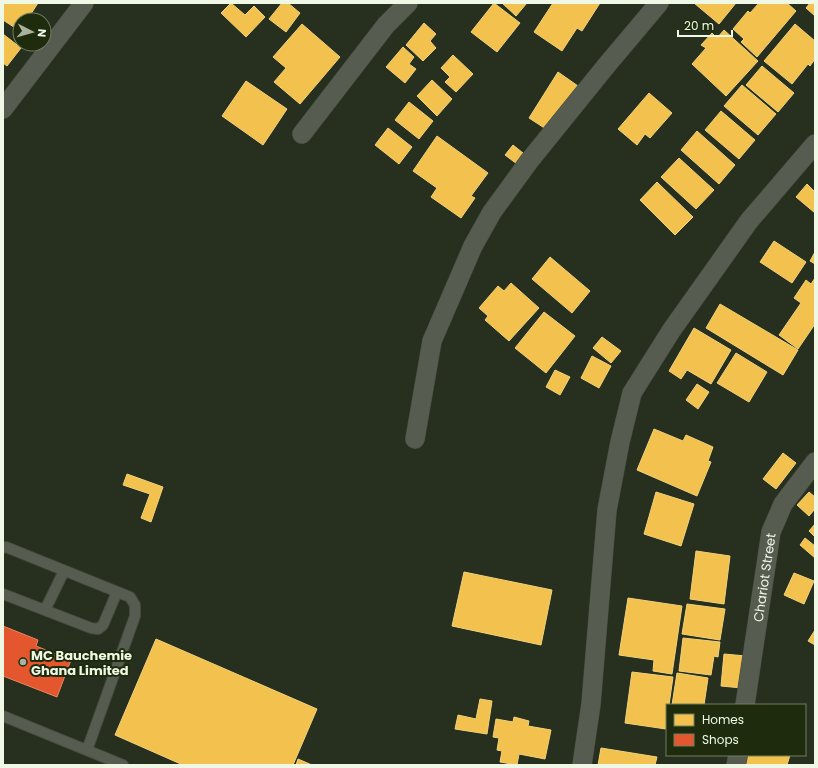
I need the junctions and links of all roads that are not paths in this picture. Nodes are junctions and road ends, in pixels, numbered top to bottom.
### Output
1 (84, 3) edge
2 (408, 3) edge
3 (659, 3) edge
4 (3, 109) edge
5 (302, 134) dead end
6 (815, 144) edge
7 (415, 439) dead end
8 (815, 462) edge
9 (3, 548) edge
10 (64, 571) junction
11 (117, 592) junction
12 (3, 594) edge
13 (46, 610) junction
14 (745, 704) edge
15 (3, 716) edge
16 (87, 750) junction
17 (123, 765) edge
18 (582, 765) edge

1 - 4 street
2 - 5 street
3 - 7 street
6 - 18 street
8 - 14 street, Chariot Street
9 - 10 lane
10 - 11 lane
10 - 13 lane
11 - 13 lane
11 - 16 lane
12 - 13 lane
15 - 16 lane
16 - 17 lane

